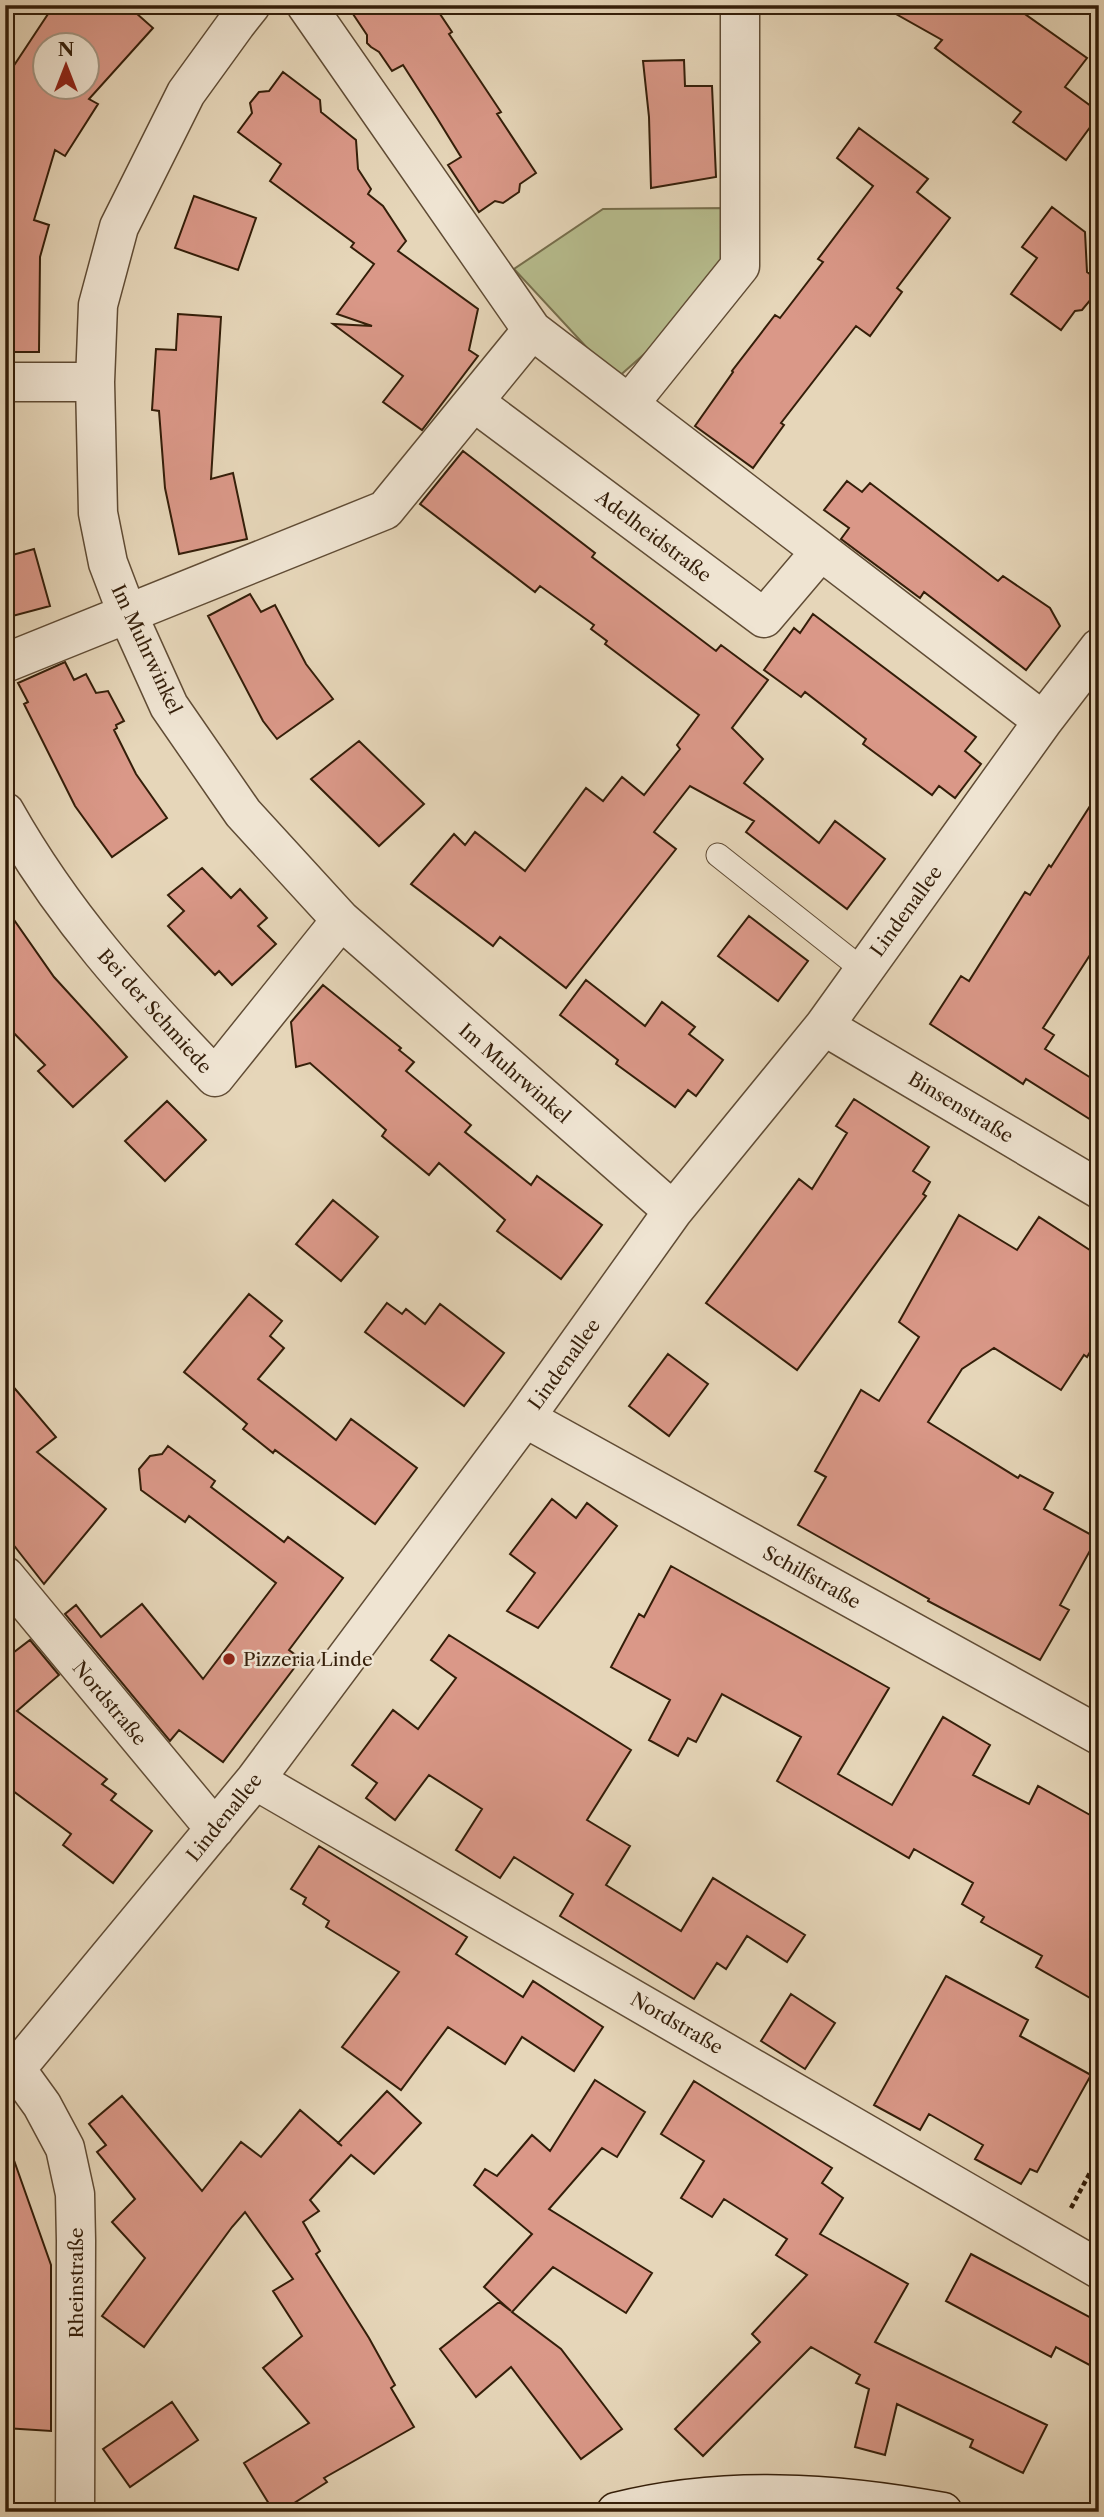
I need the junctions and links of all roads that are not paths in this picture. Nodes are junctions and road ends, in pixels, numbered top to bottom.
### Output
1 (251, 5) edge
2 (306, 5) edge
3 (740, 5) edge
4 (532, 330) junction
5 (5, 382) edge
6 (95, 382) junction
7 (474, 401) junction
8 (629, 404) junction
9 (820, 552) junction
10 (127, 613) junction
11 (1099, 648) edge
12 (5, 663) edge
13 (1043, 721) junction
14 (5, 812) edge
15 (718, 855) dead end
16 (341, 920) junction
17 (863, 970) junction
18 (824, 1026) junction
19 (1099, 1189) edge
20 (673, 1211) junction
21 (525, 1419) junction
22 (5, 1576) edge
23 (1099, 1735) edge
24 (255, 1780) junction
25 (215, 1829) junction
26 (16, 2069) joint
27 (1099, 2269) edge
28 (75, 2512) edge
29 (616, 2512) edge
30 (943, 2512) edge

1 - 6 street, Im Muhrwinkel
2 - 4 street
3 - 8 street
4 - 7 street
4 - 8 street
5 - 6 street
6 - 10 street, Im Muhrwinkel
7 - 9 street, Adelheidstraße
7 - 10 street
8 - 9 street
9 - 13 street
10 - 12 street
10 - 16 street, Im Muhrwinkel
11 - 13 street, Lindenallee
13 - 17 street, Lindenallee
14 - 16 street, Bei der Schmiede
15 - 17 lane
16 - 20 street, Im Muhrwinkel
17 - 18 street, Lindenallee
18 - 19 street, Binsenstraße
18 - 20 street, Lindenallee
20 - 21 street, Lindenallee
21 - 23 street, Schilfstraße
21 - 24 street, Lindenallee
22 - 25 street, Nordstraße
24 - 25 street, Lindenallee
24 - 27 street, Nordstraße
25 - 26 street, Lindenallee
26 - 28 street, Rheinstraße
29 - 30 street

